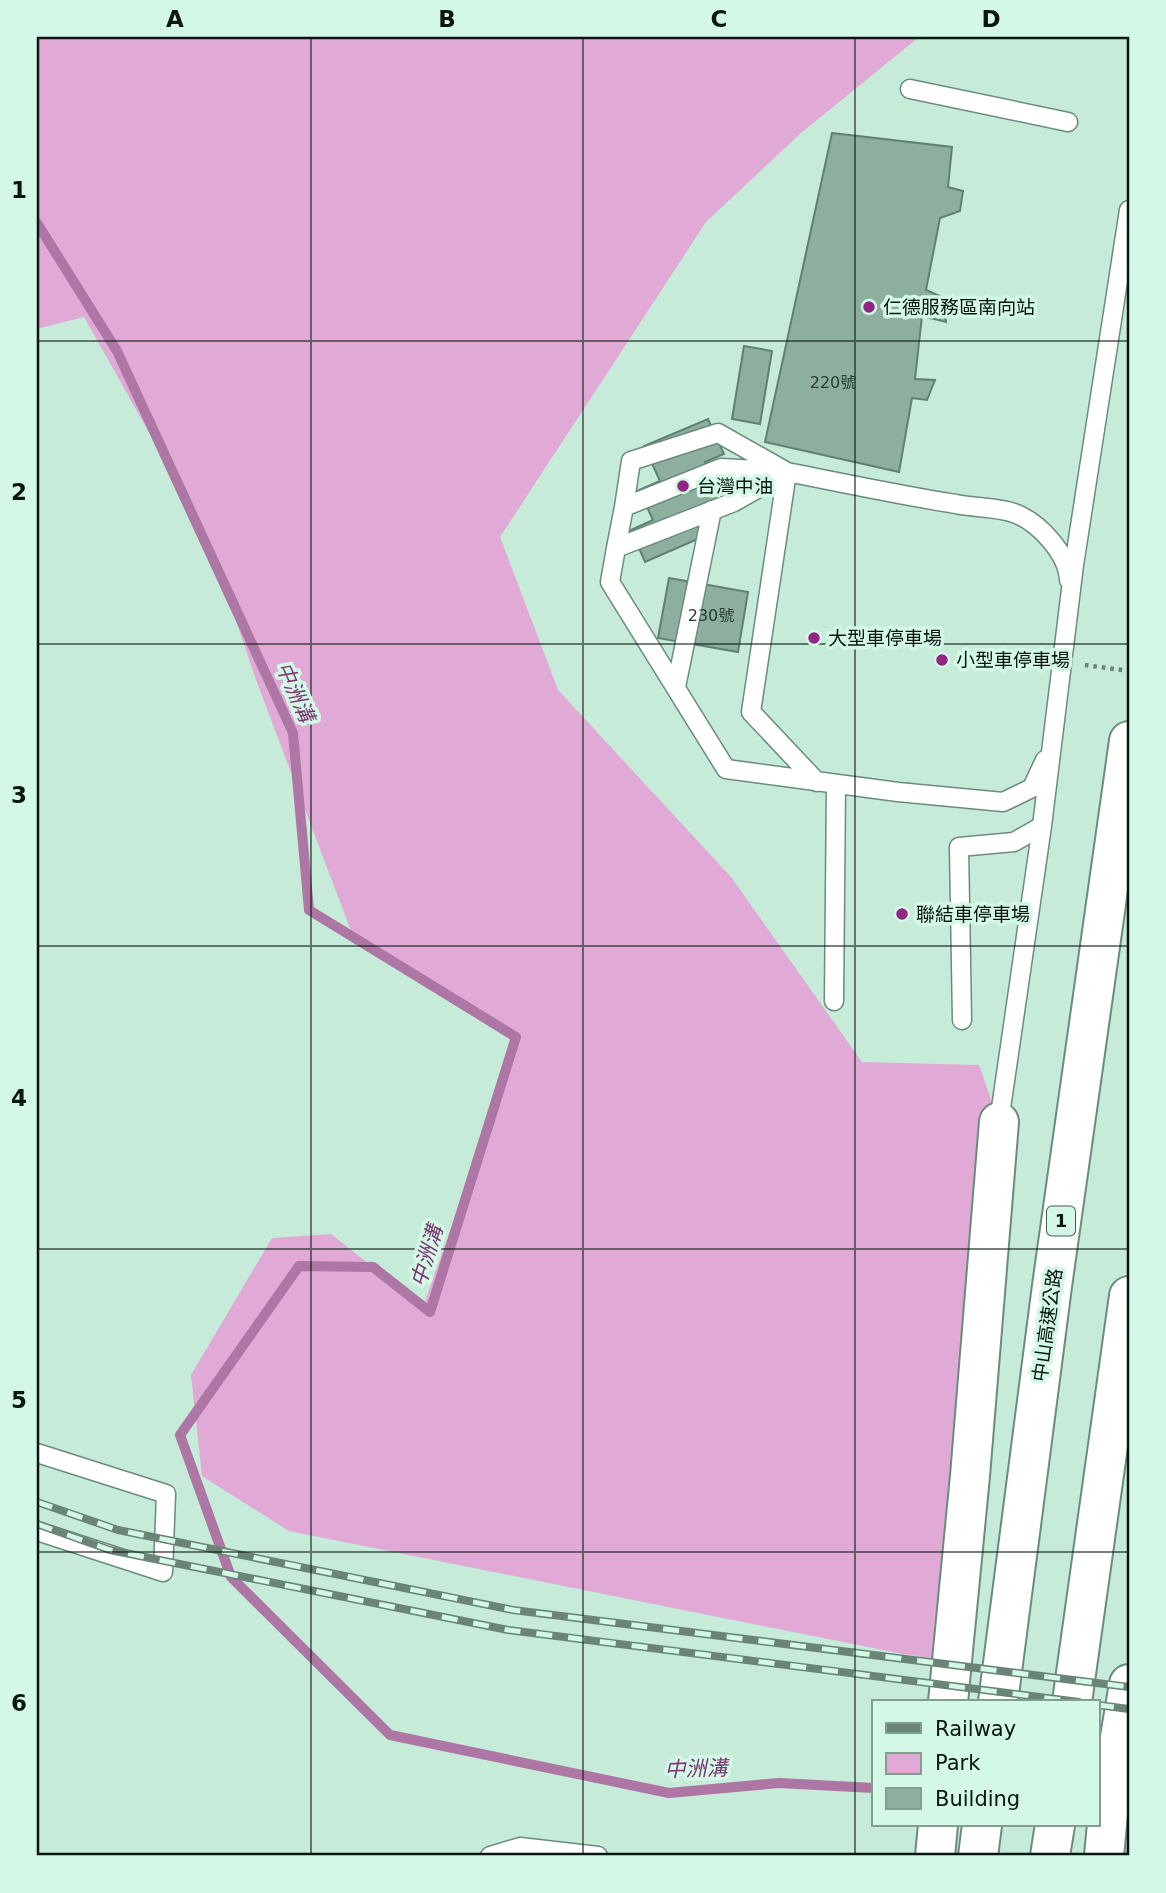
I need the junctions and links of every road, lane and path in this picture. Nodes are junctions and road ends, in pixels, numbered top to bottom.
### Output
1 (910, 89) dead end
2 (1068, 122) dead end
3 (1129, 210) edge
4 (787, 472) junction
5 (624, 508) junction
6 (712, 510) junction
7 (616, 548) junction
8 (1070, 597) junction
9 (1078, 664) dead end
10 (1129, 671) edge
11 (676, 687) junction
12 (1054, 737) junction
13 (1129, 741) edge
14 (827, 783) junction
15 (1042, 827) junction
16 (834, 1001) dead end
17 (962, 1020) dead end
18 (999, 1122) joint
19 (1129, 1296) edge
20 (37, 1453) edge
21 (37, 1531) edge
22 (1129, 1684) edge
23 (948, 1700) edge
24 (998, 1700) edge
25 (1072, 1700) edge
26 (1129, 1727) edge
27 (1109, 1803) junction
28 (938, 1826) edge
29 (982, 1826) edge
30 (1055, 1826) edge
31 (490, 1856) edge
32 (598, 1856) edge
33 (935, 1856) edge
34 (978, 1856) edge
35 (1050, 1856) edge
36 (1104, 1856) edge

1 - 2 lane
3 - 8 lane
4 - 5 lane
4 - 5 lane
4 - 6 lane
4 - 8 lane
4 - 14 lane
5 - 7 lane
6 - 7 lane
6 - 11 lane
7 - 11 lane
8 - 12 lane
9 - 10 path
11 - 14 lane
12 - 14 lane
12 - 15 lane
13 - 24 highway, 中山高速公路 / 1
14 - 16 lane
15 - 17 lane
15 - 18 lane
18 - 23 highway
19 - 25 highway
20 - 21 lane
22 - 27 highway
26 - 27 highway
27 - 36 highway
28 - 33 highway
29 - 34 highway
30 - 35 highway
31 - 32 lane

